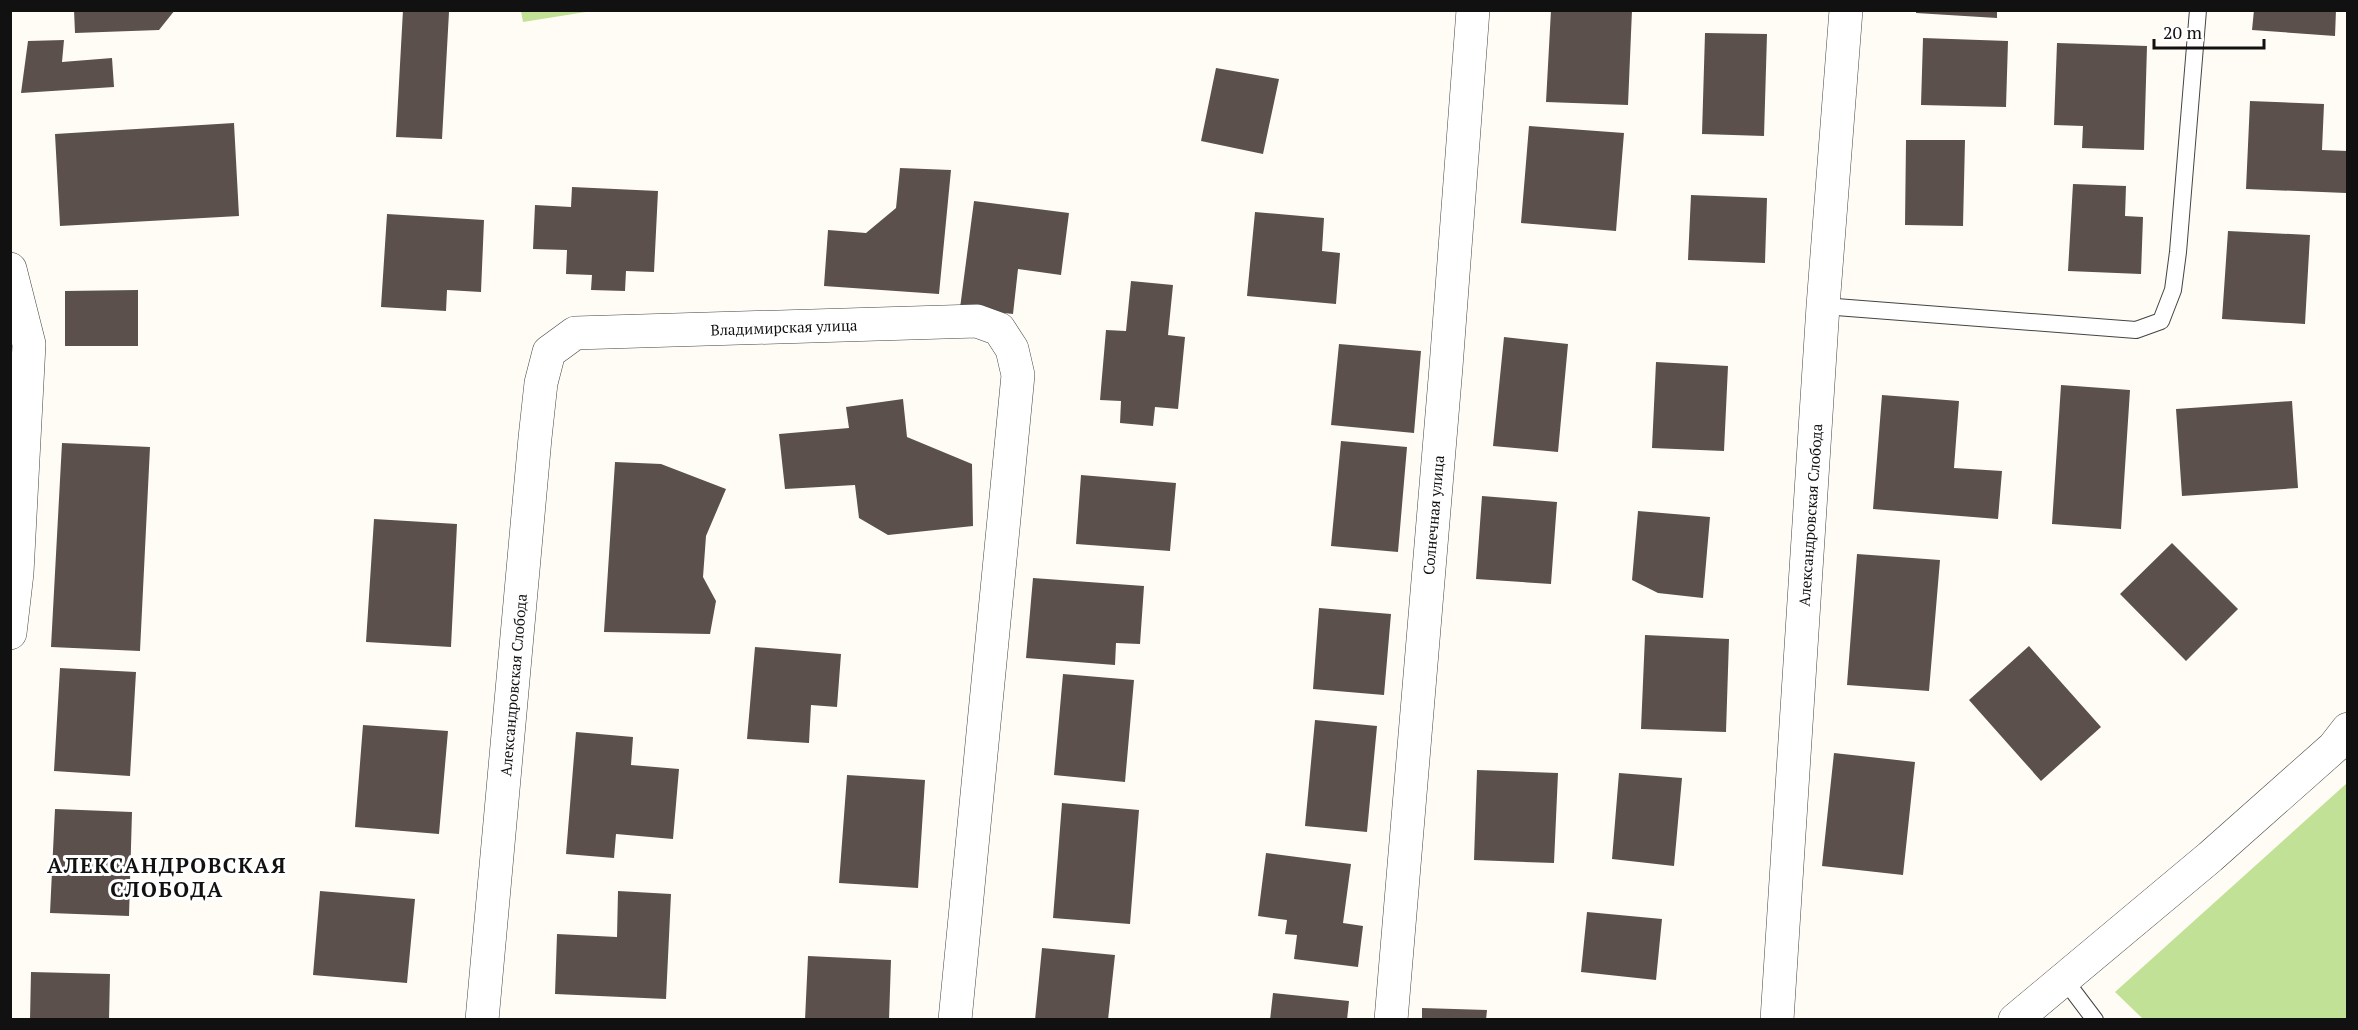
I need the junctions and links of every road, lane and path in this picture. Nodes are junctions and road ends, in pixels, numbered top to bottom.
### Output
1 (1473, 10) edge
2 (1846, 10) edge
3 (2198, 10) edge
4 (10, 268) edge
5 (1823, 306) junction
6 (549, 352) joint
7 (10, 633) edge
8 (2348, 729) edge
9 (2064, 979) junction
10 (483, 1020) edge
11 (955, 1020) edge
12 (1390, 1020) edge
13 (1777, 1020) edge
14 (2015, 1020) edge
15 (2095, 1020) edge

1 - 12 street, Солнечная улица
2 - 5 street, Александровская Слобода
3 - 5 lane
4 - 7 street
5 - 13 street, Александровская Слобода
6 - 10 street, Александровская Слобода
6 - 11 street, Владимирская улица
8 - 9 street
9 - 14 street
9 - 15 lane

